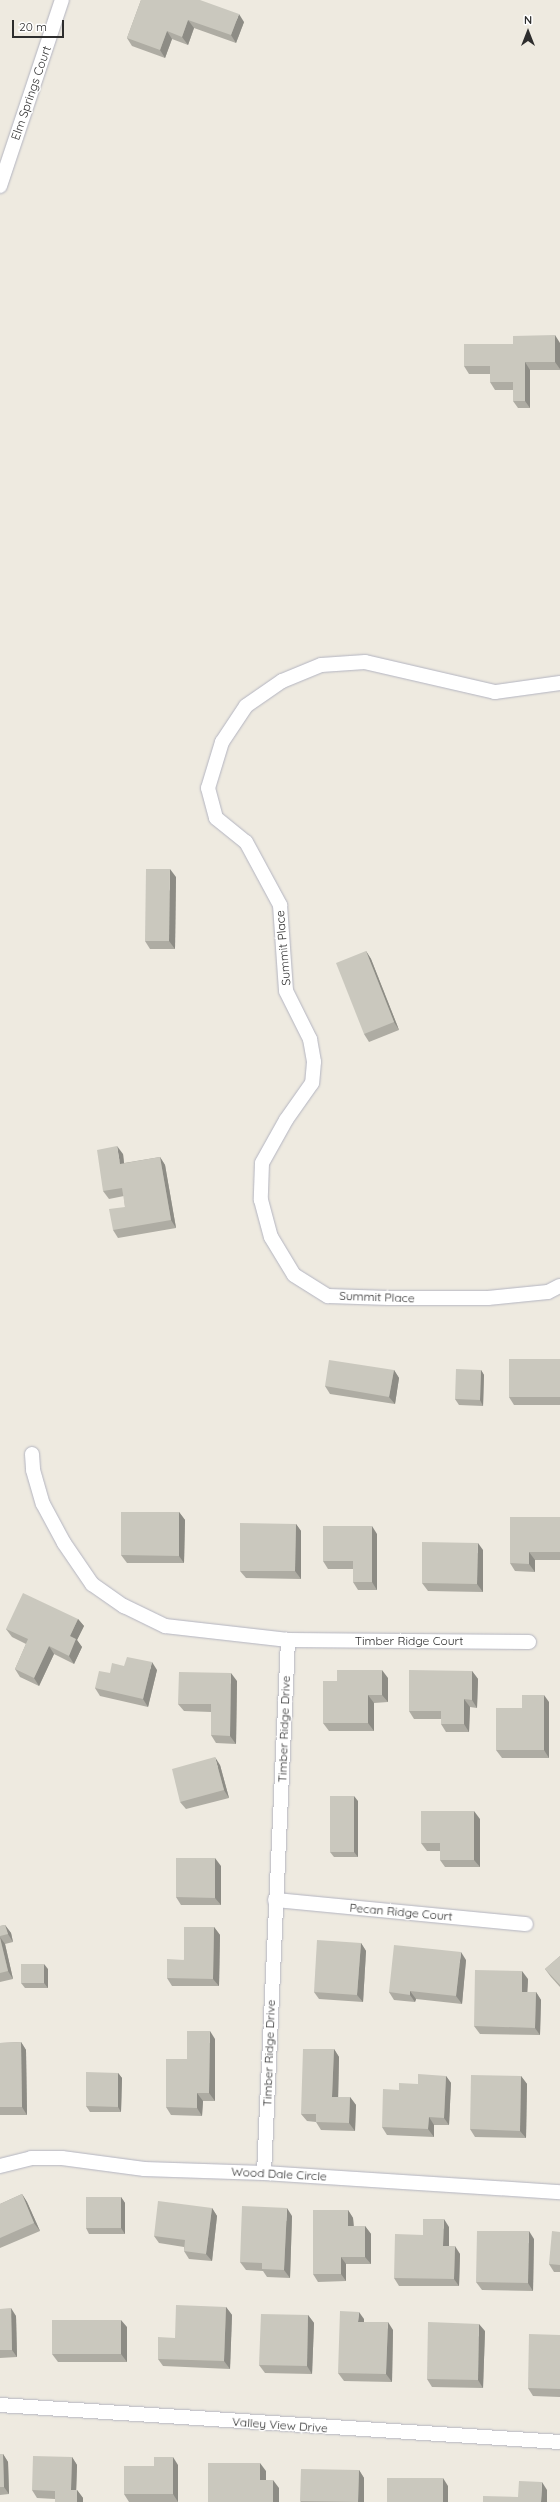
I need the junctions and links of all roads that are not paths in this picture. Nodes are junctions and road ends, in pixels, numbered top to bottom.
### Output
1 (62, 0) edge
2 (0, 186) edge
3 (560, 683) edge
4 (560, 1286) edge
5 (32, 1454) dead end
6 (288, 1640) junction
7 (529, 1642) dead end
8 (275, 1900) junction
9 (526, 1924) dead end
10 (0, 2166) edge
11 (264, 2173) junction
12 (560, 2192) edge
13 (0, 2405) edge
14 (560, 2442) edge

1 - 2 street, Elm Springs Court
3 - 4 street, Summit Place
5 - 6 street
6 - 7 street, Timber Ridge Court
6 - 8 street, Timber Ridge Drive
8 - 9 street, Pecan Ridge Court
8 - 11 street, Timber Ridge Drive
10 - 11 street, Wood Dale Circle
11 - 12 street, Wood Dale Circle
13 - 14 street, Valley View Drive

